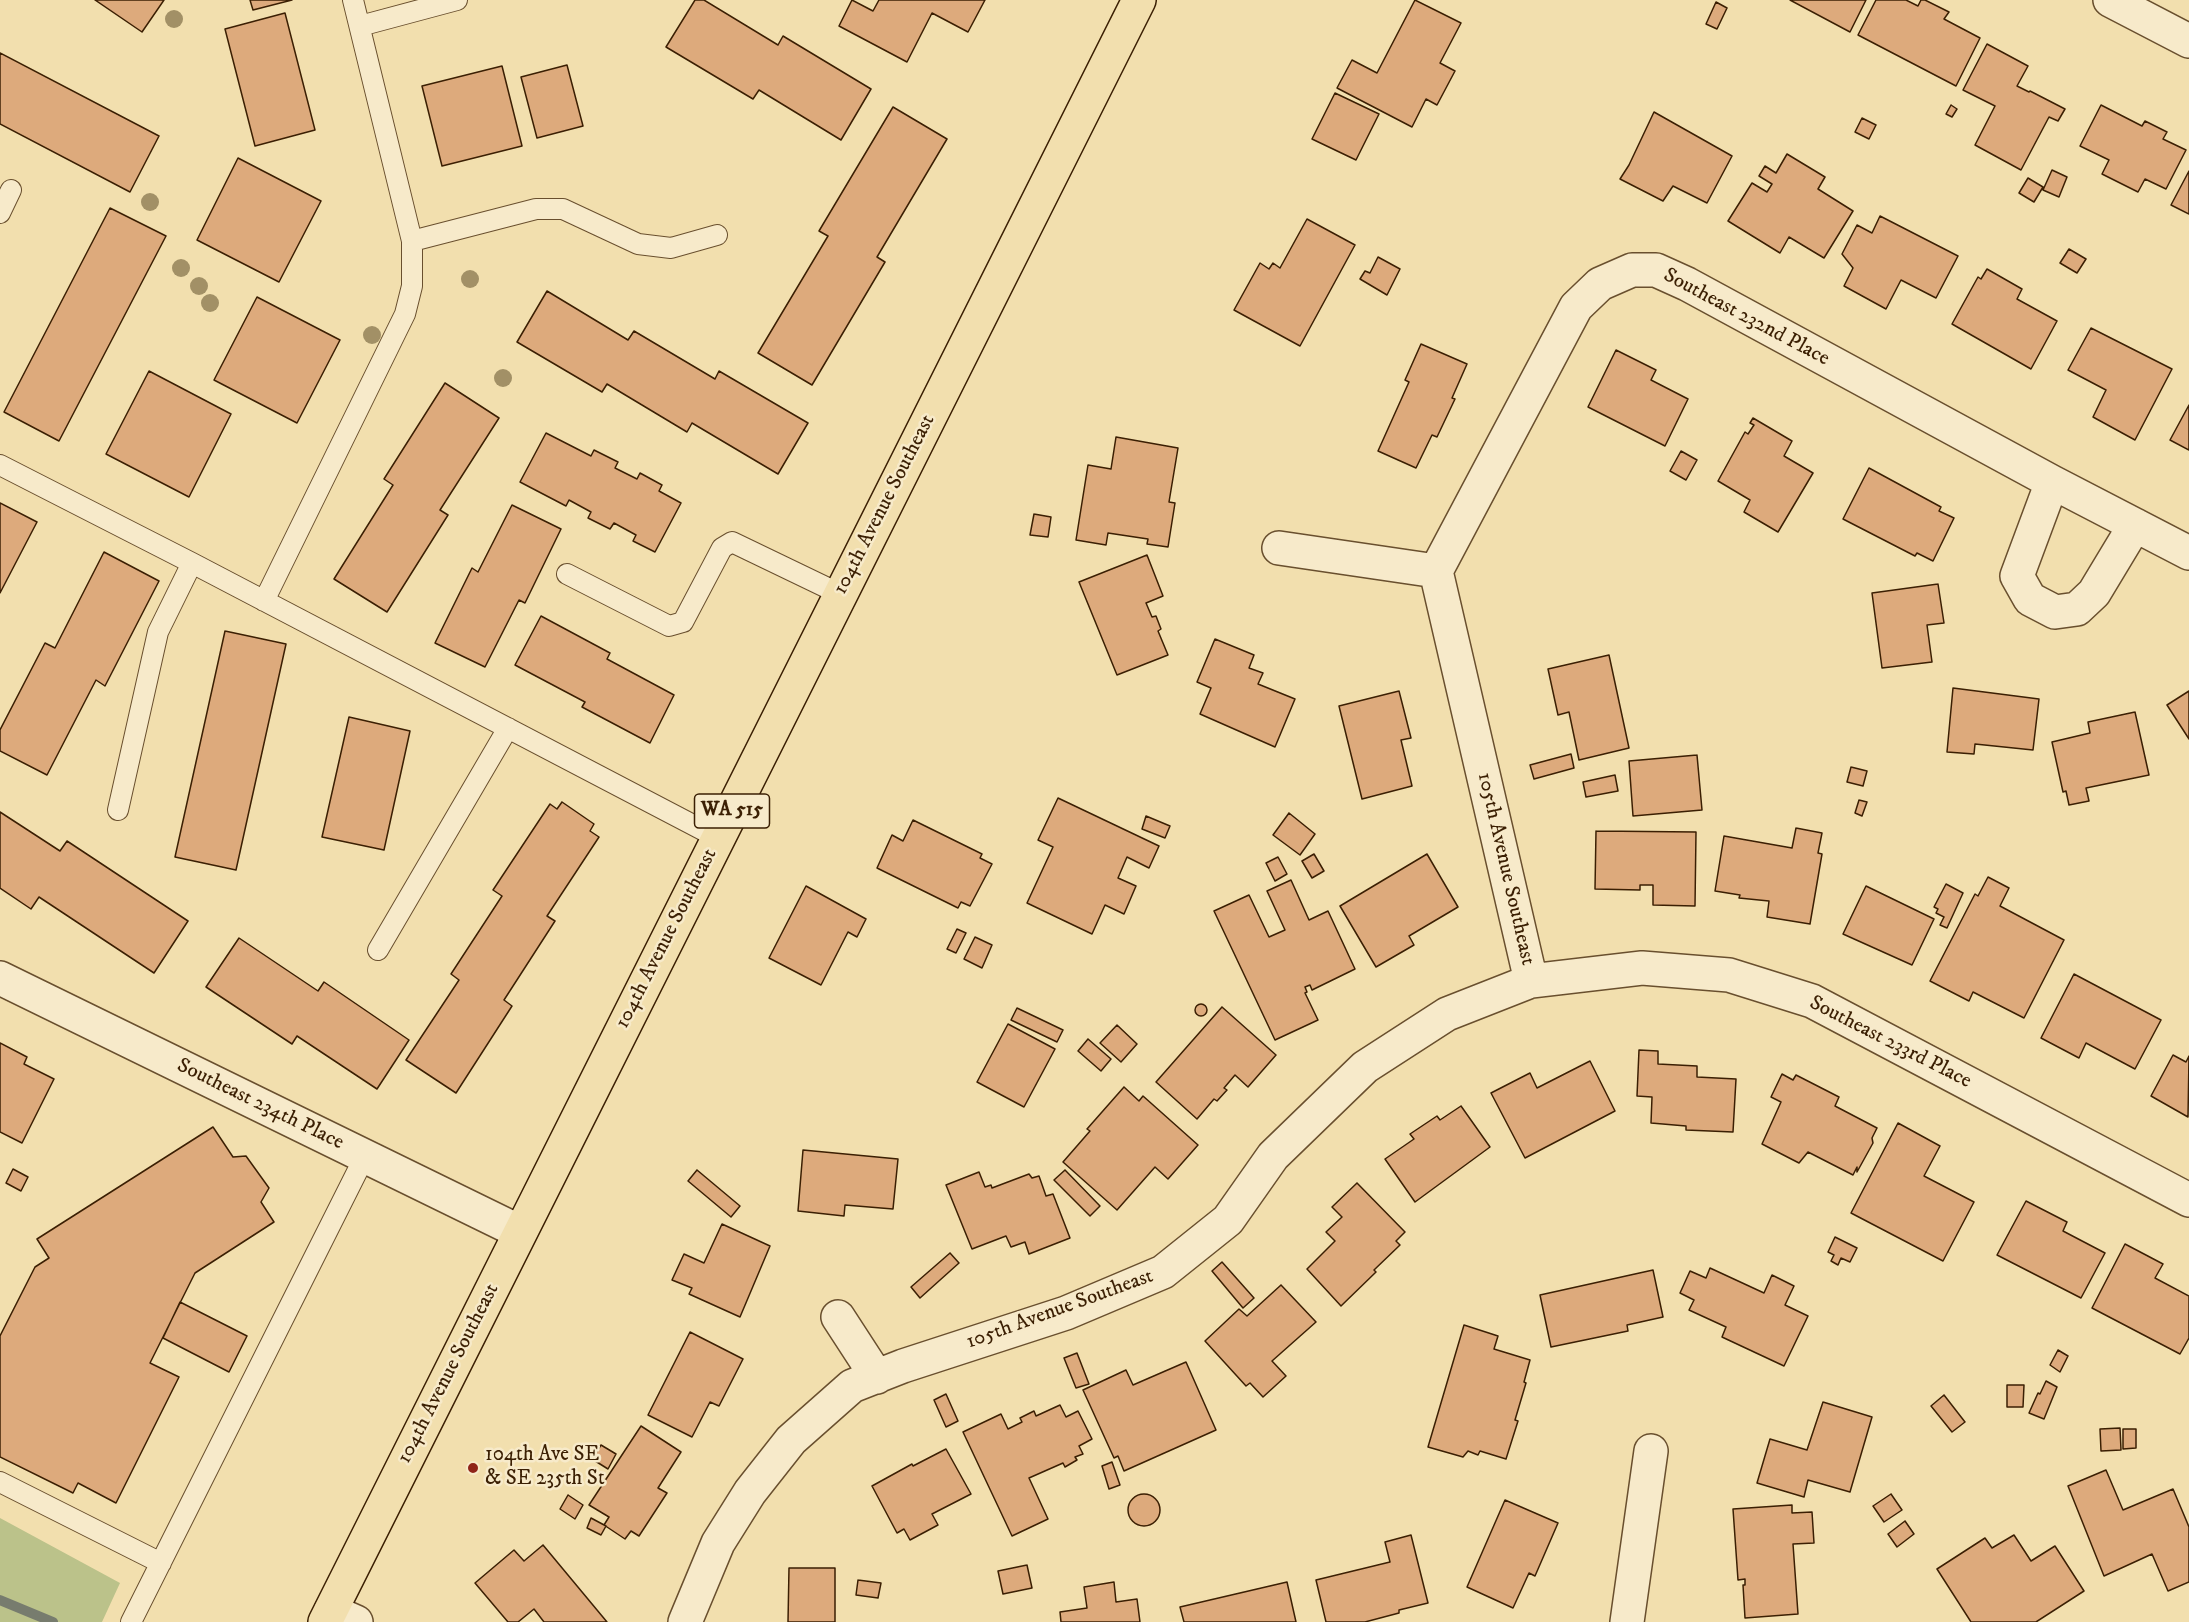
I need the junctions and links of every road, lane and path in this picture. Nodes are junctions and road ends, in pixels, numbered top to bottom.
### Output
1 (352, 0) edge
2 (457, 0) edge
3 (1139, 0) edge
4 (2110, 0) edge
5 (360, 26) junction
6 (2189, 41) edge
7 (11, 190) dead end
8 (0, 213) edge
9 (717, 236) dead end
10 (412, 240) junction
11 (0, 465) edge
12 (2052, 482) junction
13 (2135, 525) junction
14 (1279, 548) dead end
15 (2189, 553) edge
16 (192, 563) junction
17 (1436, 571) junction
18 (567, 574) dead end
19 (840, 594) junction
20 (264, 601) junction
21 (508, 728) junction
22 (118, 810) dead end
23 (718, 838) junction
24 (378, 950) dead end
25 (0, 978) edge
26 (1531, 981) junction
27 (365, 1156) junction
28 (2189, 1200) edge
29 (520, 1232) junction
30 (838, 1317) dead end
31 (877, 1377) junction
32 (1651, 1451) dead end
33 (0, 1482) edge
34 (160, 1563) junction
35 (337, 1618) edge
36 (131, 1622) edge
37 (684, 1622) edge
38 (1627, 1622) edge

1 - 5 lane
2 - 5 lane
3 - 19 main road, 104th Avenue Southeast / WA 515
4 - 6 street
5 - 10 lane
7 - 8 lane
9 - 10 lane
10 - 20 lane
11 - 16 lane
12 - 13 street, Southeast 232nd Place
12 - 13 street
12 - 17 street, Southeast 232nd Place
13 - 15 street, Southeast 232nd Place
14 - 17 street
16 - 20 lane
16 - 22 lane
17 - 26 street, 105th Avenue Southeast
18 - 19 lane
19 - 23 main road, 104th Avenue Southeast / WA 515
20 - 21 lane
21 - 23 lane
21 - 24 lane
23 - 29 main road, 104th Avenue Southeast / WA 515
25 - 27 street, Southeast 234th Place
26 - 28 street, Southeast 233rd Place
26 - 31 street, 105th Avenue Southeast
27 - 29 street, Southeast 234th Place
27 - 34 lane
29 - 35 main road, 104th Avenue Southeast / WA 515
30 - 31 street
31 - 37 street, 105th Avenue Southeast
32 - 38 street
33 - 34 lane
34 - 36 lane

